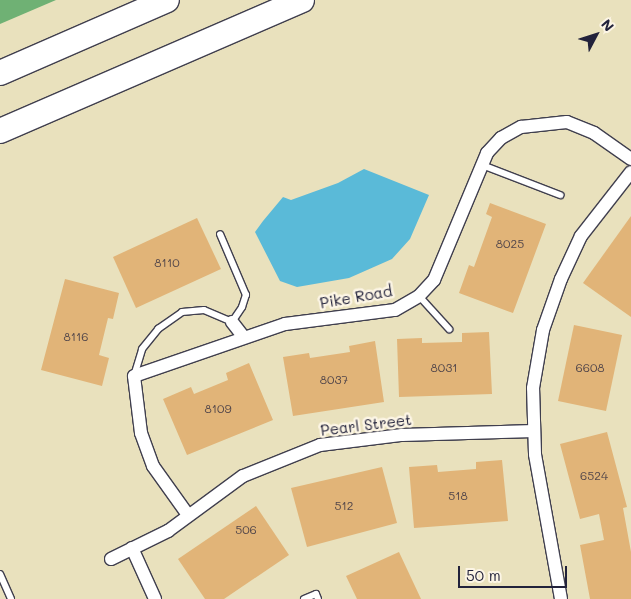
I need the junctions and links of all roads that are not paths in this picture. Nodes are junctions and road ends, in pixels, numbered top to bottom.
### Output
1 (167, 0) edge
2 (302, 0) edge
3 (0, 73) edge
4 (0, 131) edge
5 (631, 159) edge
6 (481, 165) junction
7 (631, 172) edge
8 (560, 195) dead end
9 (220, 234) dead end
10 (419, 296) junction
11 (232, 322) junction
12 (449, 329) dead end
13 (243, 336) junction
14 (134, 376) junction
15 (534, 431) junction
16 (188, 515) junction
17 (132, 548) junction
18 (111, 559) dead end
19 (0, 574) edge
20 (11, 599) edge
21 (155, 599) edge
22 (304, 599) edge
23 (318, 599) edge
24 (562, 599) edge

1 - 3 highway
2 - 4 highway
5 - 6 street, Pike Road
6 - 8 lane
6 - 10 street, Pike Road
7 - 15 street
9 - 11 lane
10 - 12 lane
10 - 13 street, Pike Road
11 - 13 street
11 - 14 lane
13 - 14 street, Pike Road
14 - 16 street
15 - 16 street, Pearl Street
15 - 24 street
16 - 17 street, Pearl Street
17 - 18 street, Pearl Street
17 - 21 street
19 - 20 lane
22 - 23 lane

